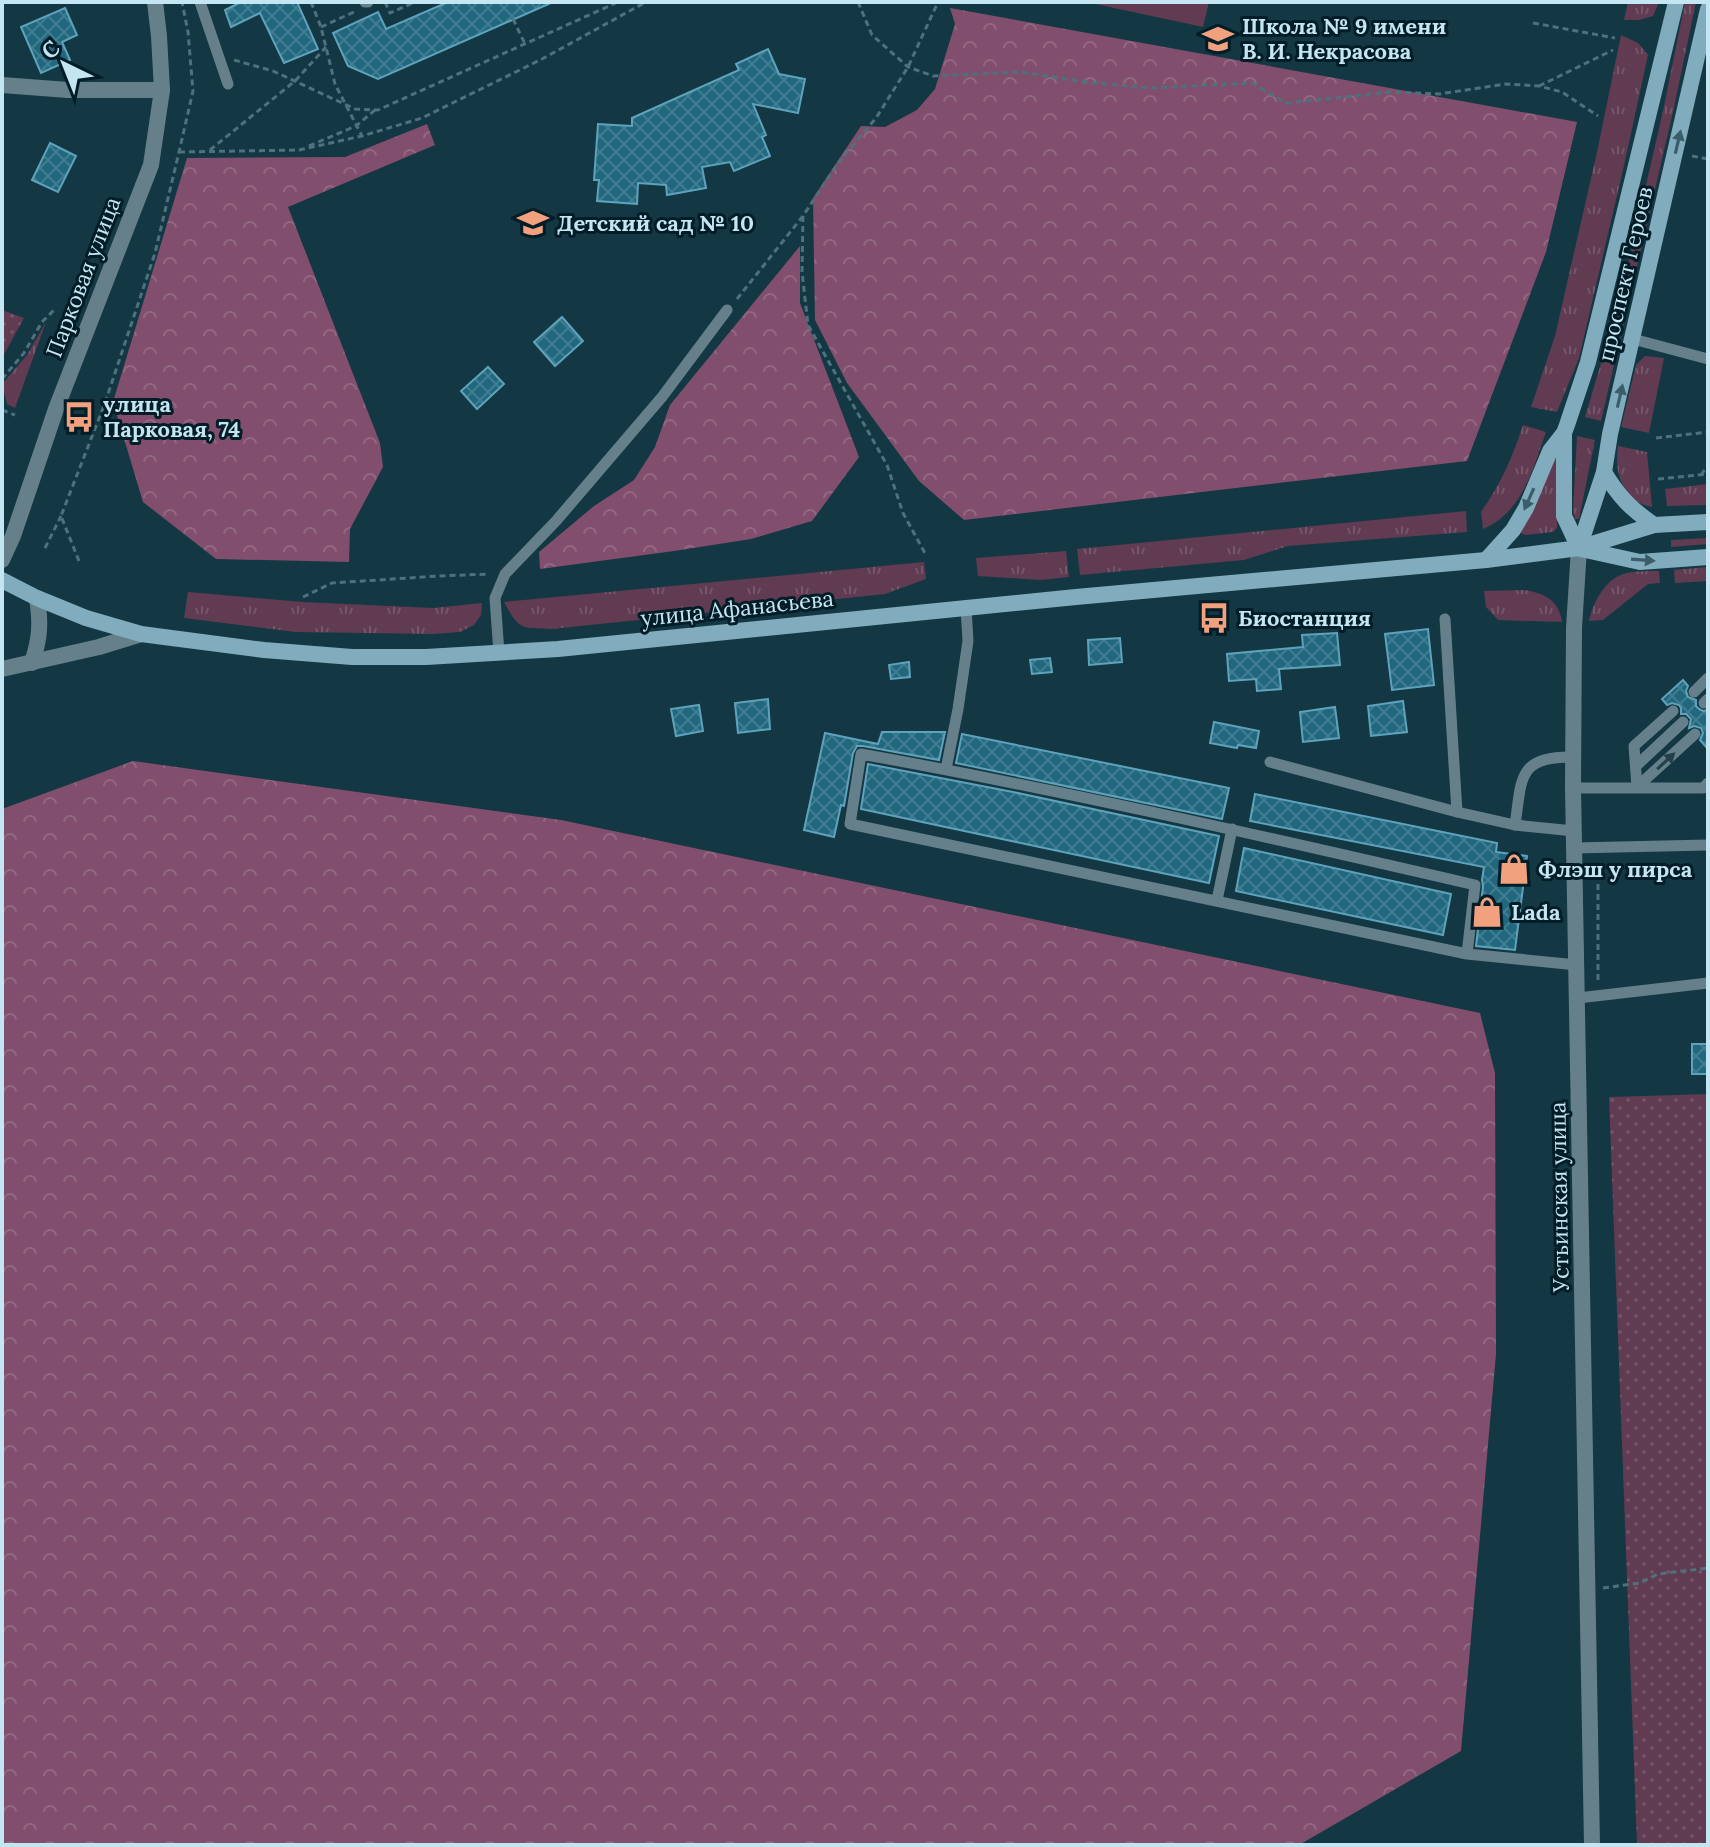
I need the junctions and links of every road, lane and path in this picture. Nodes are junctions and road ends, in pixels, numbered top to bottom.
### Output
1 (155, 2) edge
2 (182, 2) edge
3 (200, 2) edge
4 (311, 2) edge
5 (385, 2) edge
6 (415, 2) edge
7 (618, 2) edge
8 (646, 2) edge
9 (858, 2) edge
10 (938, 2) edge
11 (1676, 2) edge
12 (365, 4) edge
13 (1708, 9) edge
14 (513, 19) dead end
15 (1533, 23) dead end
16 (321, 27) junction
17 (1615, 38) dead end
18 (525, 44) junction
19 (326, 47) junction
20 (1613, 50) dead end
21 (232, 59) dead end
22 (908, 67) junction
23 (1701, 74) edge
24 (295, 81) junction
25 (228, 84) dead end
26 (2, 85) edge
27 (1539, 86) junction
28 (162, 90) junction
29 (345, 103) junction
30 (375, 110) junction
31 (1598, 116) dead end
32 (356, 126) junction
33 (362, 136) junction
34 (299, 150) junction
35 (179, 152) junction
36 (208, 152) junction
37 (803, 216) junction
38 (54, 310) dead end
39 (727, 310) joint
40 (1633, 339) junction
41 (1708, 359) edge
42 (2, 379) edge
43 (2, 410) edge
44 (15, 415) dead end
45 (1708, 432) edge
46 (1564, 433) junction
47 (1656, 438) dead end
48 (1708, 465) edge
49 (1604, 472) junction
50 (1708, 474) edge
51 (1701, 475) junction
52 (1658, 479) dead end
53 (61, 516) junction
54 (1708, 522) edge
55 (1654, 525) junction
56 (45, 548) dead end
57 (1579, 548) junction
58 (926, 555) dead end
59 (1708, 557) edge
60 (2, 560) edge
61 (1486, 560) junction
62 (79, 561) dead end
63 (505, 574) junction
64 (2, 580) edge
65 (303, 597) dead end
66 (37, 598) junction
67 (966, 608) junction
68 (1445, 619) dead end
69 (141, 634) junction
70 (499, 653) junction
71 (32, 663) junction
72 (2, 669) edge
73 (1708, 678) edge
74 (1694, 692) dead end
75 (1673, 711) dead end
76 (1683, 722) dead end
77 (1695, 734) dead end
78 (1574, 757) junction
79 (1270, 762) dead end
80 (1636, 766) junction
81 (946, 769) junction
82 (1708, 783) edge
83 (1637, 787) junction
84 (1573, 788) junction
85 (1457, 812) junction
86 (1515, 825) junction
87 (1232, 829) junction
88 (1574, 839) junction
89 (1708, 845) edge
90 (1598, 847) junction
91 (1217, 900) junction
92 (1467, 954) junction
93 (1577, 965) junction
94 (1708, 983) edge
95 (1598, 997) junction
96 (1578, 998) junction
97 (1708, 1568) edge
98 (1587, 1590) junction
99 (1592, 1845) edge

1 - 28 street, Парковая улица
2 - 35 path
3 - 25 lane
4 - 16 path
5 - 6 path
7 - 18 path
8 - 33 path
9 - 22 path
10 - 22 path
11 - 46 main road, проспект Героев
12 - 16 path
13 - 23 main road, проспект Героев
14 - 18 path
15 - 17 path
16 - 19 path
18 - 30 path
19 - 24 path
19 - 29 path
20 - 27 path
21 - 24 path
22 - 27 path
22 - 37 path
40 -> 23 main road, проспект Героев
24 - 29 path
24 - 36 path
26 - 28 street
27 - 31 path
28 - 60 street, Парковая улица
29 - 30 path
29 - 32 path
30 - 32 path
32 - 33 path
32 - 34 path
33 - 34 path
34 - 36 path
35 - 36 path
35 - 53 path
37 - 39 path
37 - 58 path
38 - 42 path
39 - 63 lane
40 - 41 lane
49 -> 40 main road, проспект Героев
43 - 44 path
45 - 47 path
46 - 57 main road
46 -> 61 main road
48 - 51 path
49 - 55 main road
49 - 57 main road, проспект Героев
50 - 51 path
51 - 52 path
53 - 56 path
53 - 62 path
54 - 55 main road
55 - 57 main road
57 -> 59 main road
57 - 61 main road, улица Афанасьева
57 - 78 street, Устьинская улица
61 - 67 main road, улица Афанасьева
63 - 65 path
63 - 70 lane
64 - 66 main road, улица Афанасьева
66 - 69 main road, улица Афанасьева
66 - 71 street
67 - 70 main road, улица Афанасьева
67 - 81 lane
68 - 85 lane
69 - 70 main road, улица Афанасьева
69 - 71 street
71 - 72 street
73 - 74 lane
75 - 80 lane
76 - 80 lane
83 -> 77 lane
78 - 84 street, Устьинская улица
78 - 86 lane
79 - 85 lane
80 - 83 lane
81 - 87 lane
81 - 91 lane
82 - 83 lane
83 - 84 lane
84 - 88 street, Устьинская улица
85 - 86 lane
86 - 88 lane
87 - 91 lane
87 - 92 lane
88 - 90 lane
88 - 93 street, Устьинская улица
89 - 90 lane
90 - 95 path
91 - 92 lane
92 - 93 lane
93 - 96 street, Устьинская улица
94 - 95 lane
95 - 96 lane
96 - 98 street, Устьинская улица
97 - 98 path
98 - 99 street, Устьинская улица

